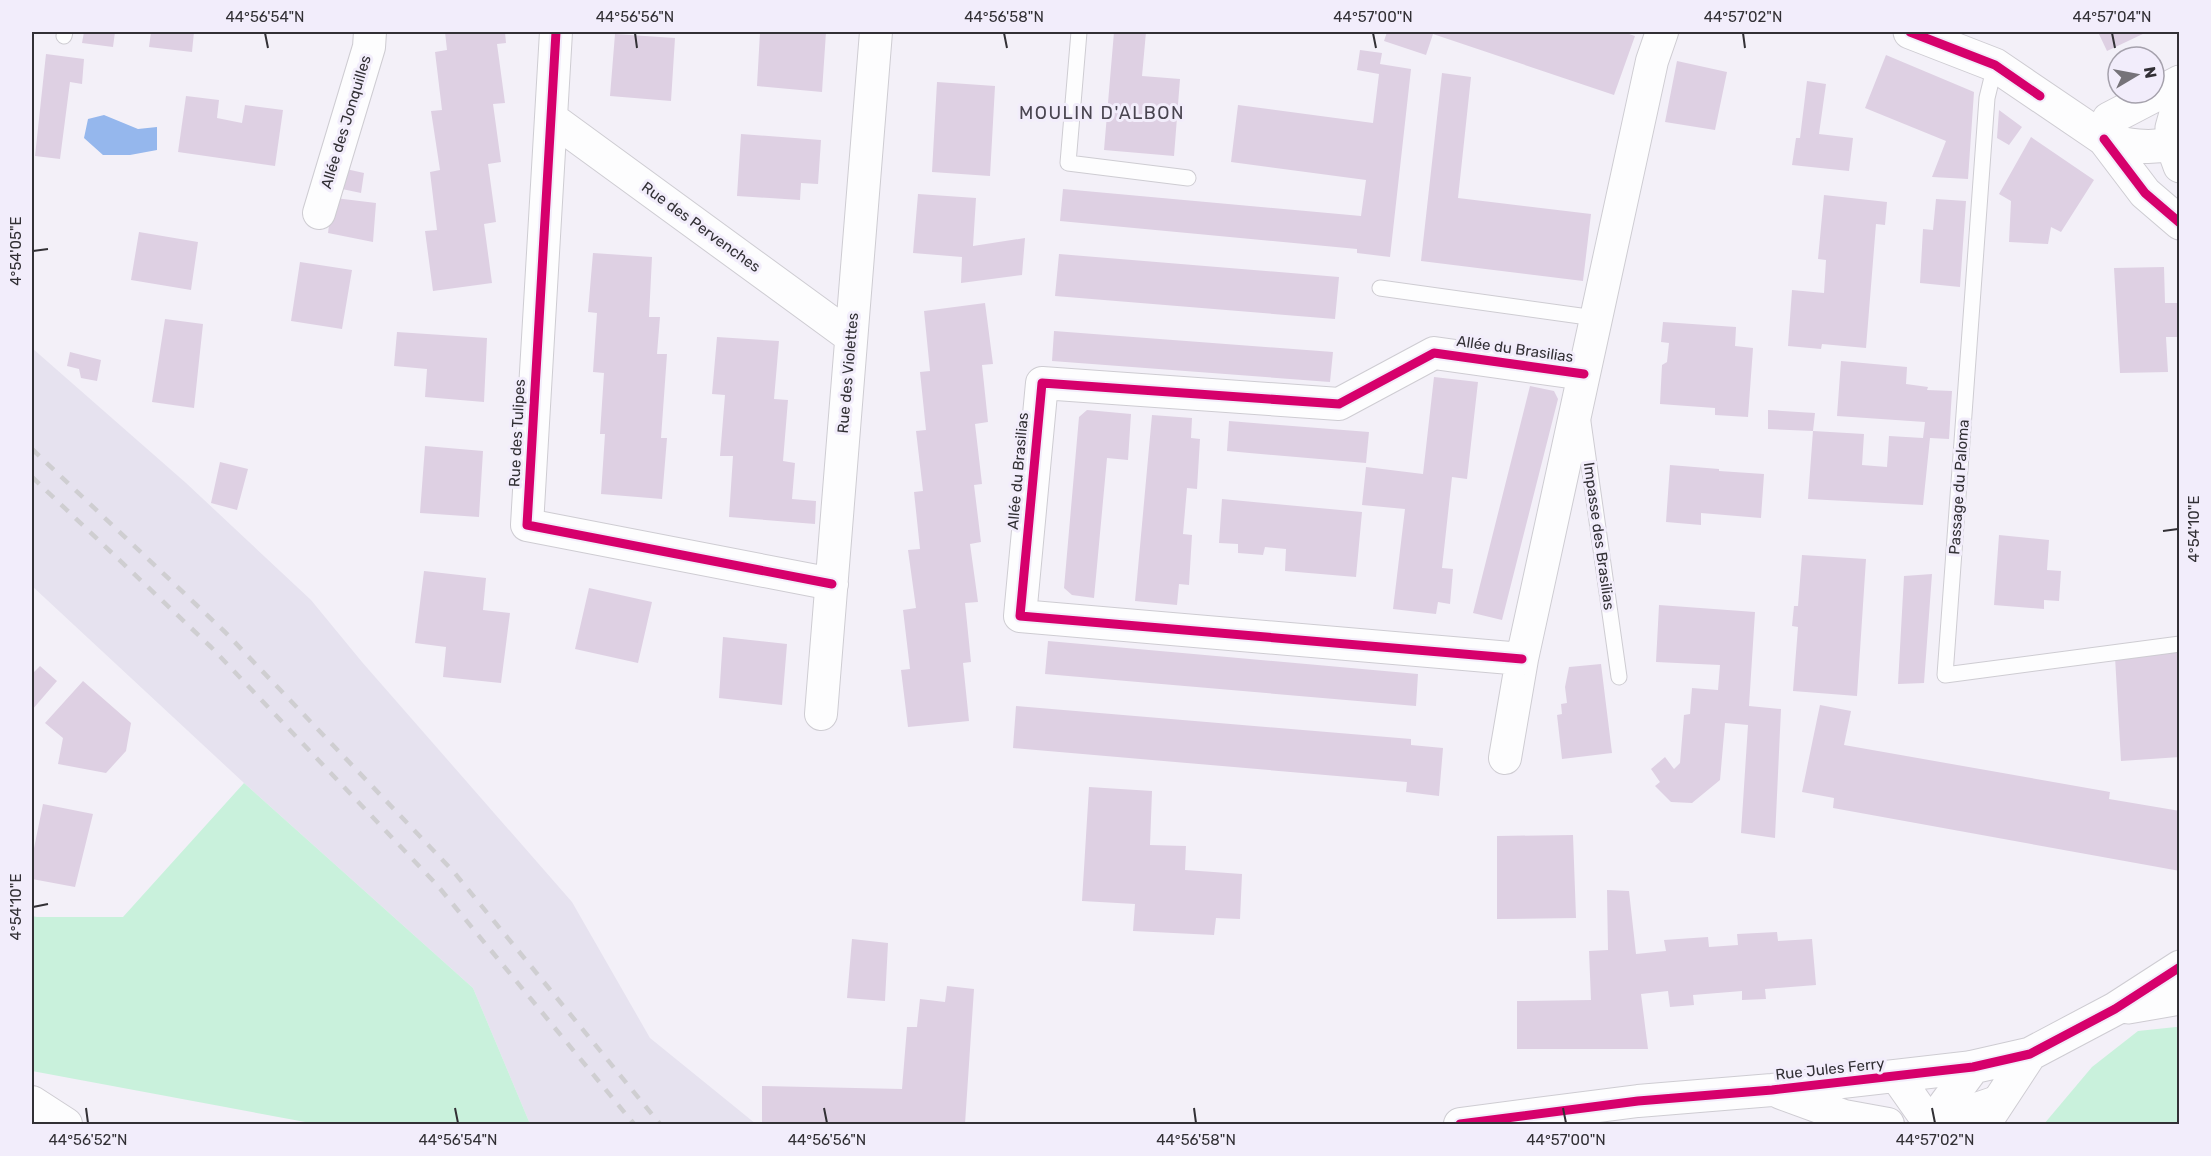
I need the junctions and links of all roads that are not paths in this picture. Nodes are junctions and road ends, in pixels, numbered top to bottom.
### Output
1 (370, 32) edge
2 (556, 32) edge
3 (876, 32) edge
4 (1079, 32) edge
5 (1662, 32) edge
6 (1910, 32) edge
7 (1995, 65) junction
8 (2180, 82) edge
9 (2180, 99) edge
10 (551, 117) junction
11 (2104, 139) junction
12 (2176, 155) edge
13 (1188, 178) dead end
14 (319, 213) dead end
15 (2180, 223) edge
16 (1380, 288) dead end
17 (1595, 318) junction
18 (851, 337) junction
19 (1581, 384) junction
20 (832, 584) junction
21 (2180, 644) edge
22 (1522, 659) junction
23 (1618, 677) dead end
24 (821, 714) dead end
25 (1505, 758) dead end
26 (2180, 967) edge
27 (2179, 998) edge
28 (2115, 1009) junction
29 (2030, 1054) junction
30 (1973, 1067) junction
31 (1897, 1077) junction
32 (1772, 1090) junction
33 (32, 1102) edge
34 (1990, 1113) edge
35 (66, 1125) edge
36 (1460, 1125) edge
37 (1888, 1125) edge
38 (1931, 1125) edge

1 - 14 street, Allée des Jonquilles
2 - 10 street, Rue des Tulipes
3 - 18 street, Rue des Violettes
4 - 13 lane
5 - 17 street, Allée du Brasilias
6 - 7 street
7 - 11 street
7 - 21 lane, Passage du Paloma
8 - 11 street
9 - 12 street
10 - 18 street, Rue des Pervenches
10 - 20 street, Rue des Tulipes
11 - 12 street
11 - 15 street
16 - 17 lane
17 - 19 street, Allée du Brasilias
18 - 20 street, Rue des Violettes
19 - 22 street, Allée du Brasilias
19 - 22 street, Allée du Brasilias
19 - 23 lane, Impasse des Brasilias
20 - 24 street, Rue des Violettes
22 - 25 street, Allée du Brasilias
26 - 28 street, Rue Jules Ferry
27 - 28 street, Rue Jules Ferry
28 - 29 street, Rue Jules Ferry
29 - 30 street, Rue Jules Ferry
29 - 34 street, Rue Jules Ferry
30 - 31 street, Rue Jules Ferry
30 - 38 street
31 - 32 street, Rue Jules Ferry
31 - 38 street, Rue Jules Ferry
32 - 36 street, Rue Jules Ferry
32 - 37 street, Rue Jules Ferry
33 - 35 street
34 - 38 street, Rue Jules Ferry

